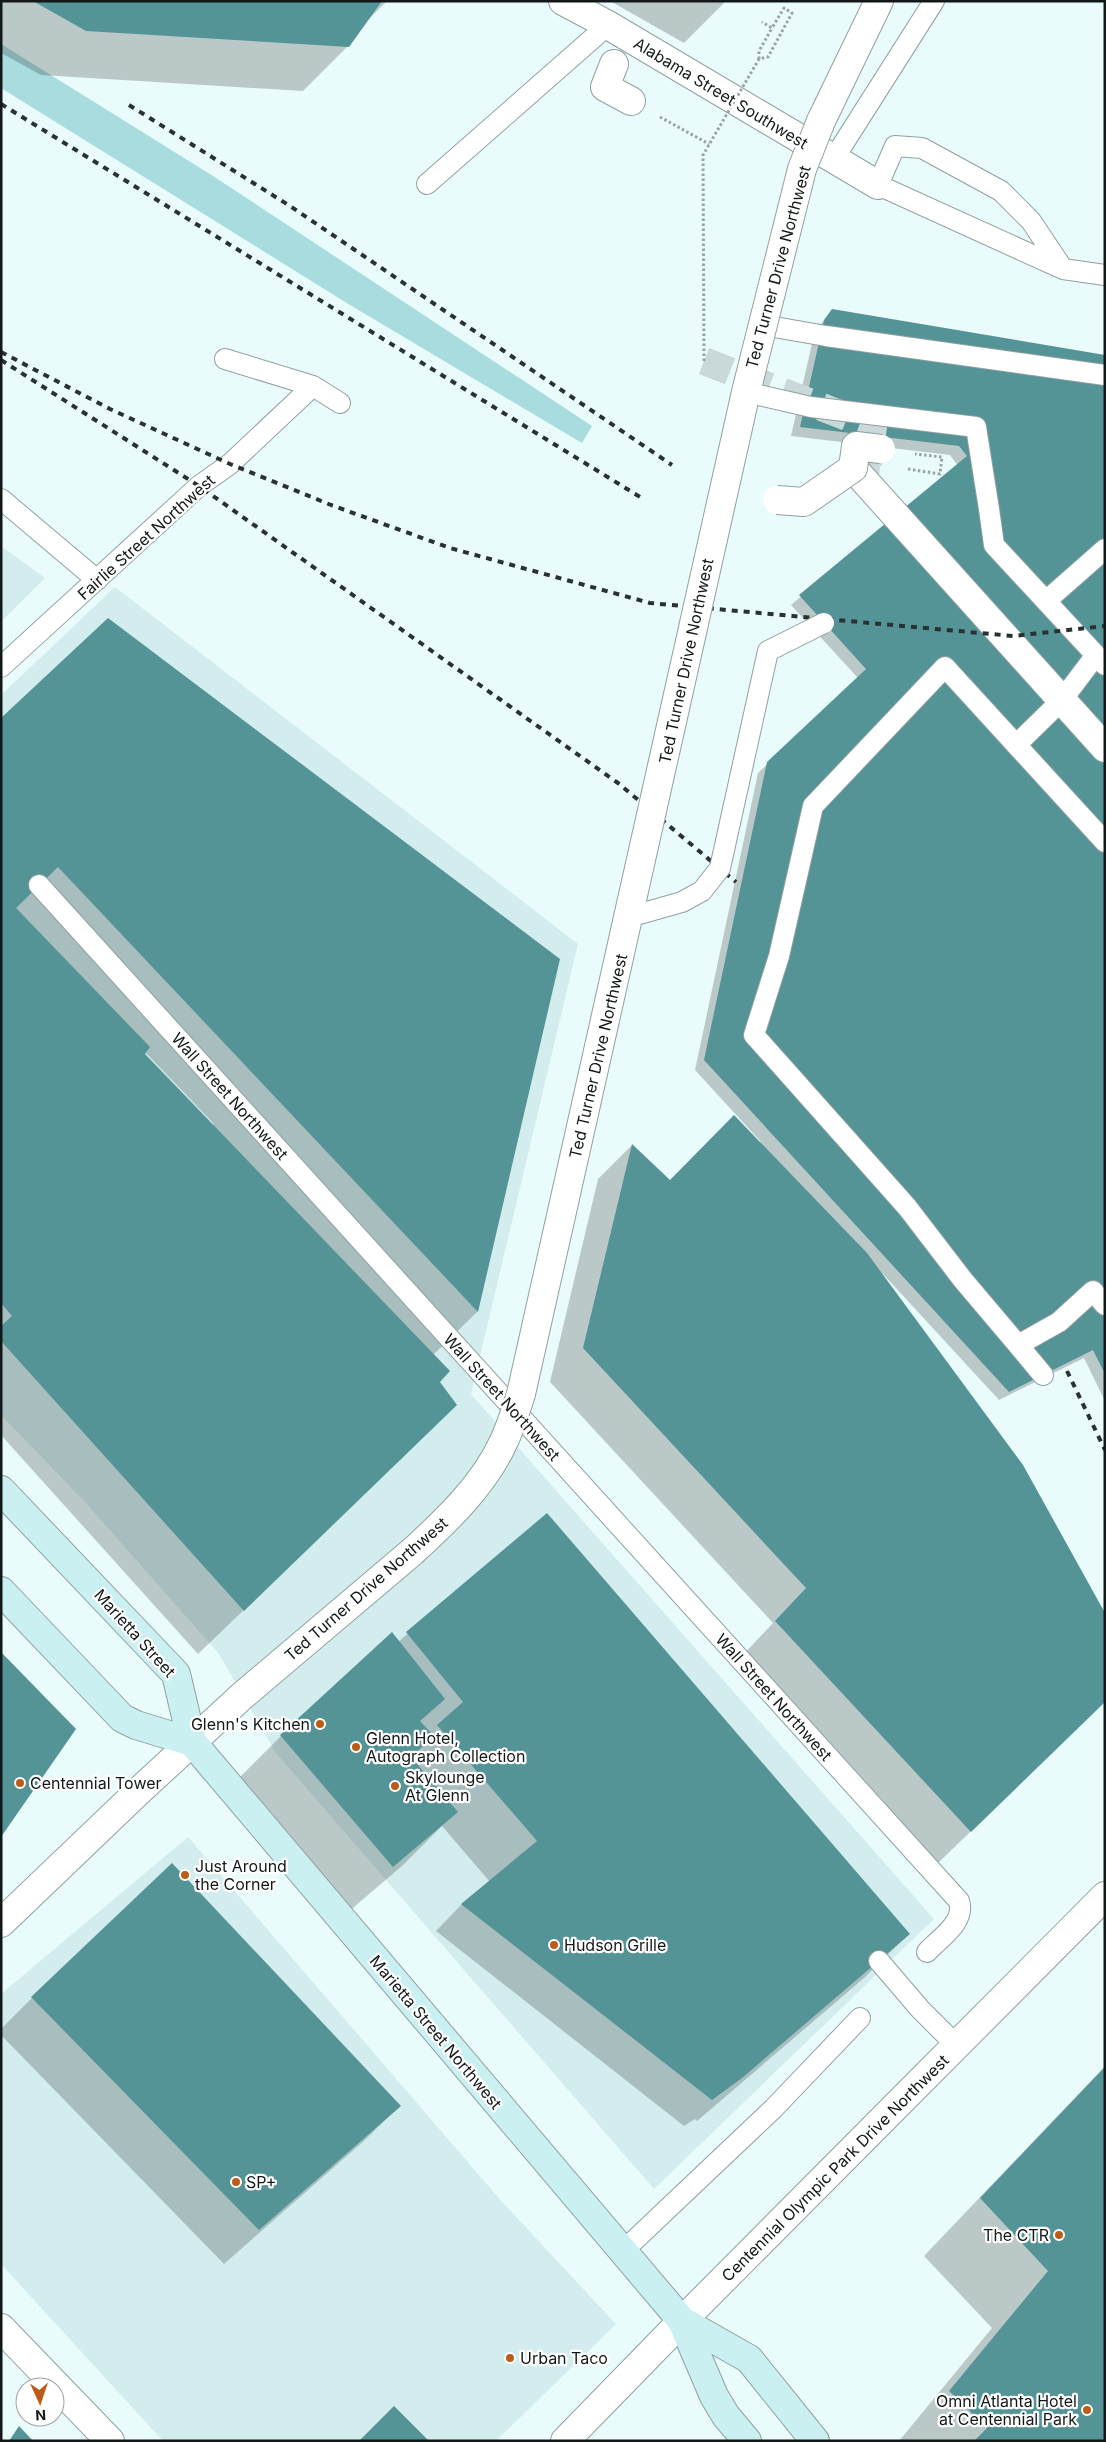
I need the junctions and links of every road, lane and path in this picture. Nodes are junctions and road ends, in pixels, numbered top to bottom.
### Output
1 (564, 1) edge
2 (879, 1) edge
3 (934, 1) edge
4 (762, 22) dead end
5 (608, 25) junction
6 (772, 28) junction
7 (759, 59) junction
8 (614, 64) dead end
9 (630, 101) joint
10 (709, 144) junction
11 (833, 160) junction
12 (427, 184) dead end
13 (878, 186) junction
14 (1063, 269) junction
15 (1105, 275) edge
16 (763, 325) junction
17 (225, 359) dead end
18 (704, 360) dead end
19 (1105, 375) edge
20 (313, 386) junction
21 (746, 392) junction
22 (340, 403) dead end
23 (881, 449) dead end
24 (853, 468) junction
25 (1, 498) edge
26 (778, 500) dead end
27 (1105, 549) edge
28 (97, 580) junction
29 (1046, 601) junction
30 (824, 623) dead end
31 (1100, 660) edge
32 (1, 667) edge
33 (1062, 700) junction
34 (1016, 745) junction
35 (1105, 748) edge
36 (1105, 842) edge
37 (39, 885) dead end
38 (629, 917) junction
39 (1105, 1305) edge
40 (1018, 1345) junction
41 (1043, 1375) dead end
42 (1, 1490) edge
43 (1, 1591) edge
44 (192, 1742) junction
45 (1105, 1896) edge
46 (1, 1923) edge
47 (927, 1952) dead end
48 (878, 1961) dead end
49 (860, 2018) dead end
50 (957, 2046) junction
51 (622, 2252) junction
52 (682, 2320) junction
53 (1, 2328) edge
54 (110, 2441) edge
55 (565, 2441) edge
56 (747, 2441) edge
57 (815, 2441) edge

1 - 5 street, Alabama Street Southwest
2 - 16 street, Ted Turner Drive Northwest, bridge
3 - 11 lane
4 - 6 path, bridge
5 - 11 street, Alabama Street Southwest
5 - 12 lane
6 - 7 path
6 - 7 path, bridge
7 - 10 path, bridge
8 - 9 street
9 - 10 path
10 - 18 path, bridge
11 - 13 street, Alabama Street Southwest
13 - 14 lane
13 - 14 lane
14 - 15 lane
16 - 19 lane
16 - 21 street, Ted Turner Drive Northwest, bridge
17 - 20 lane
20 - 22 lane
20 - 28 lane, Fairlie Street Northwest
21 - 29 lane, bridge
21 - 38 street, Ted Turner Drive Northwest, bridge
23 - 24 street, bridge
24 - 26 street, bridge
24 - 33 street
25 - 28 lane
27 - 29 lane
28 - 32 lane, Fairlie Street Northwest
29 - 31 lane
30 - 38 lane, bridge
31 - 33 lane
33 - 34 lane
33 - 35 street
34 - 36 lane
34 - 40 lane
37 - 47 lane, Wall Street Northwest
38 - 44 street, Ted Turner Drive Northwest, bridge
39 - 40 lane
40 - 41 lane
42 - 44 main road, Marietta Street
43 - 44 main road
44 - 46 street, Ted Turner Drive Northwest
44 - 51 main road, Marietta Street Northwest
45 - 50 street, Centennial Olympic Park Drive Northwest
48 - 50 lane
49 - 51 lane
50 - 52 street, Centennial Olympic Park Drive Northwest
51 - 52 main road, Marietta Street Northwest
52 - 55 street, Centennial Olympic Park Drive Northwest
52 - 56 main road, Marietta Street Northwest
52 - 57 main road, Marietta Street Northwest
53 - 54 street

